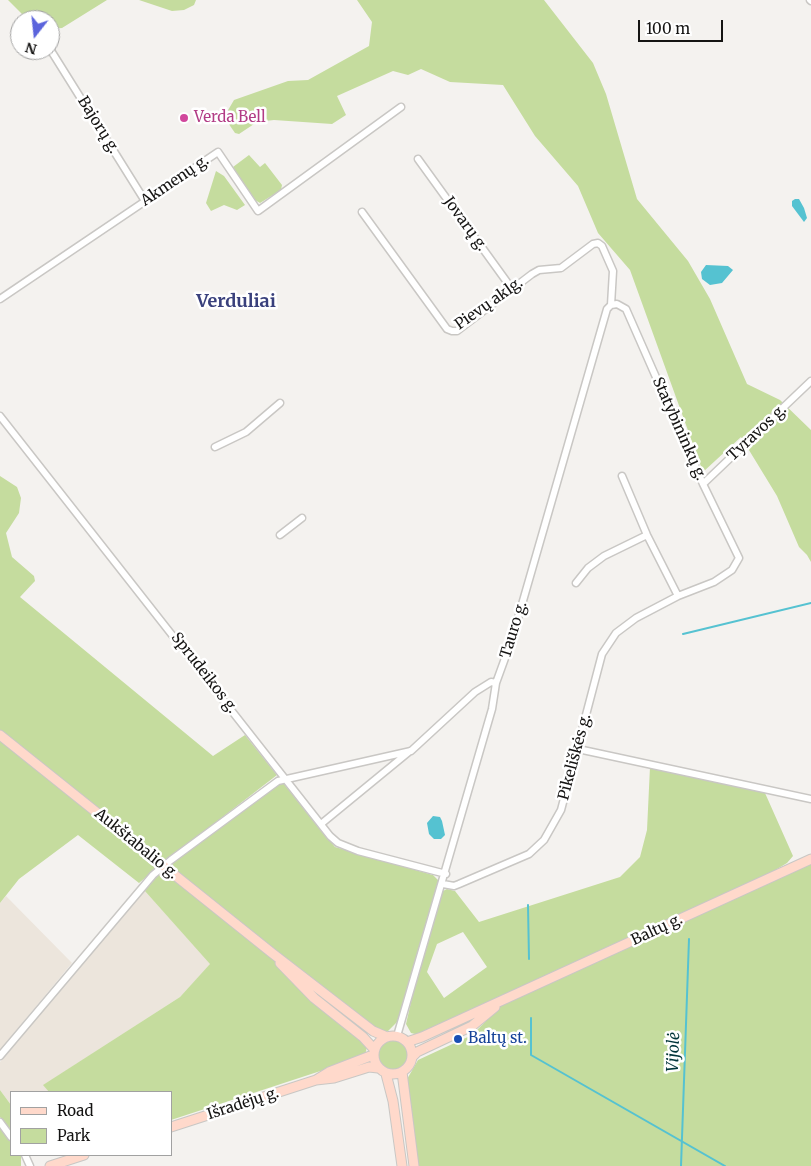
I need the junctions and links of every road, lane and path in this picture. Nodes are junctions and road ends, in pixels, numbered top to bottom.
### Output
1 (57, 60) edge
2 (401, 107) dead end
3 (418, 159) dead end
4 (145, 201) junction
5 (362, 212) dead end
6 (512, 289) junction
7 (0, 299) edge
8 (614, 304) junction
9 (811, 382) edge
10 (280, 403) dead end
11 (0, 416) edge
12 (215, 447) dead end
13 (622, 476) dead end
14 (703, 484) junction
15 (302, 518) dead end
16 (280, 535) dead end
17 (647, 535) junction
18 (739, 558) joint
19 (576, 583) dead end
20 (678, 596) junction
21 (496, 683) junction
22 (0, 735) edge
23 (578, 749) junction
24 (411, 750) junction
25 (286, 779) junction
26 (811, 799) edge
27 (321, 824) junction
28 (811, 859) edge
29 (164, 866) junction
30 (446, 874) junction
31 (443, 884) junction
32 (272, 953) junction
33 (503, 1000) junction
34 (397, 1036) junction
35 (387, 1037) junction
36 (407, 1042) junction
37 (374, 1052) junction
38 (0, 1056) edge
39 (412, 1057) junction
40 (378, 1068) junction
41 (402, 1072) junction
42 (386, 1074) junction
43 (316, 1080) junction
44 (0, 1122) edge
45 (172, 1127) edge
46 (10, 1136) edge
47 (81, 1156) edge
48 (50, 1166) edge
49 (402, 1166) edge
50 (414, 1166) edge

1 - 4 street, Bajorų g.
2 - 4 street, Akmenų g.
3 - 6 street, Jovarų g.
4 - 7 street, Akmenų g.
5 - 6 street, Pievų aklg.
6 - 8 street, Pievų aklg.
8 - 14 street, Statybininkų g.
8 - 21 street, Tauro g.
9 - 14 street, Tyravos g.
10 - 12 street
11 - 25 street, Sprudeikos g.
13 - 17 street
14 - 18 street, Statybininkų g.
15 - 16 street
17 - 19 street
17 - 20 street
18 - 20 street, Pikeliškės g.
20 - 23 street, Pikeliškės g.
21 - 24 street
21 - 30 street, Tauro g.
22 - 29 main road, Aukštabalio g.
23 - 26 street
23 - 31 street, Pikeliškės g.
24 - 25 street
24 - 27 street
25 - 27 street, Sprudeikos g.
25 - 29 street
27 - 30 street, Sprudeikos g.
28 - 33 main road, Baltų g.
29 - 32 main road, Aukštabalio g.
29 - 38 street
30 - 31 street, Tauro g.
31 - 34 street, Tauro g.
32 - 35 main road, Aukštabalio g.
32 - 37 main road, Aukštabalio g.
33 - 36 main road, Baltų g.
33 - 39 main road, Baltų g.
34 - 35 main road
34 - 36 main road
35 - 37 main road
36 - 39 main road
37 - 40 main road
37 - 43 main road, Išradėjų g.
39 - 41 main road
40 - 42 main road
40 - 43 main road, Išradėjų g.
41 - 42 main road
41 - 50 main road
42 - 49 main road
43 - 45 main road, Išradėjų g.
44 - 46 street
47 - 48 main road

